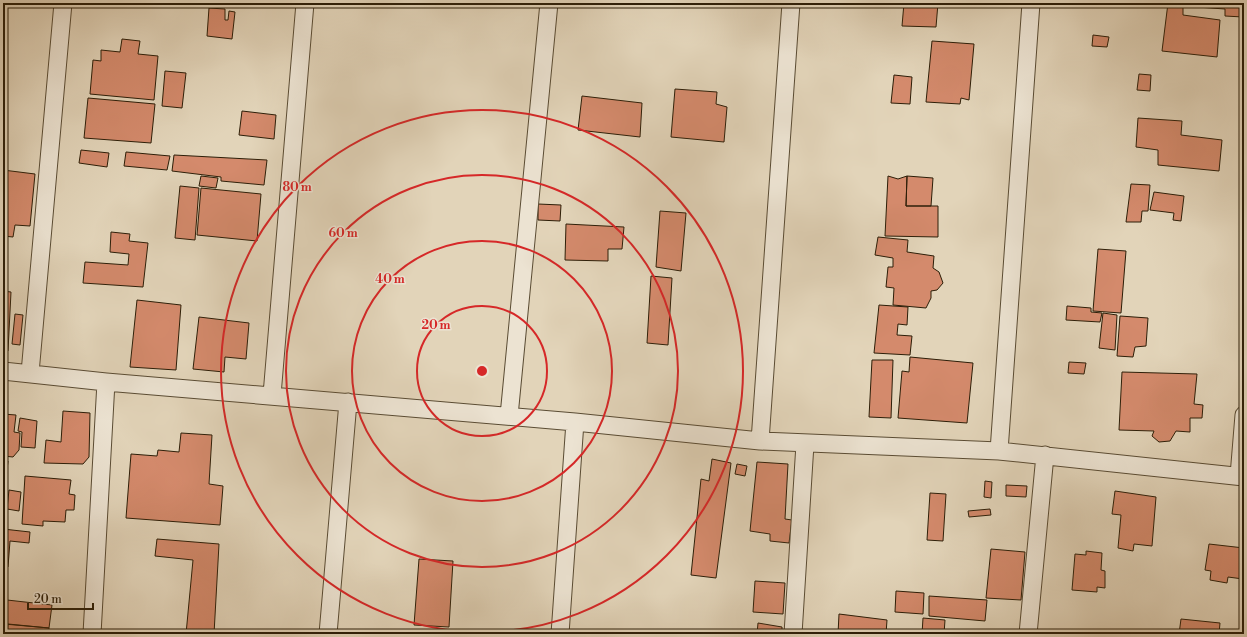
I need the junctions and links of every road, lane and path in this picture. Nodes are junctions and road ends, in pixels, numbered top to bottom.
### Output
1 (63, 3) edge
2 (305, 3) edge
3 (549, 3) edge
4 (791, 3) edge
5 (1031, 3) edge
6 (3, 371) edge
7 (30, 373) junction
8 (106, 382) junction
9 (272, 395) junction
10 (348, 402) junction
11 (1244, 415) edge
12 (509, 416) junction
13 (575, 422) junction
14 (760, 441) junction
15 (805, 444) junction
16 (999, 451) junction
17 (1045, 456) junction
18 (1242, 476) edge
19 (92, 634) edge
20 (328, 634) edge
21 (560, 634) edge
22 (793, 634) edge
23 (1028, 634) edge

1 - 7 street
2 - 9 street
3 - 12 street
4 - 14 street
5 - 16 street
6 - 7 street
7 - 8 street
8 - 9 street
8 - 19 street
9 - 10 street
10 - 12 street
10 - 20 street
11 - 18 street
12 - 13 street
13 - 14 street
13 - 21 street
14 - 15 street
15 - 16 street
15 - 22 street
16 - 17 street
17 - 18 street
17 - 23 street

